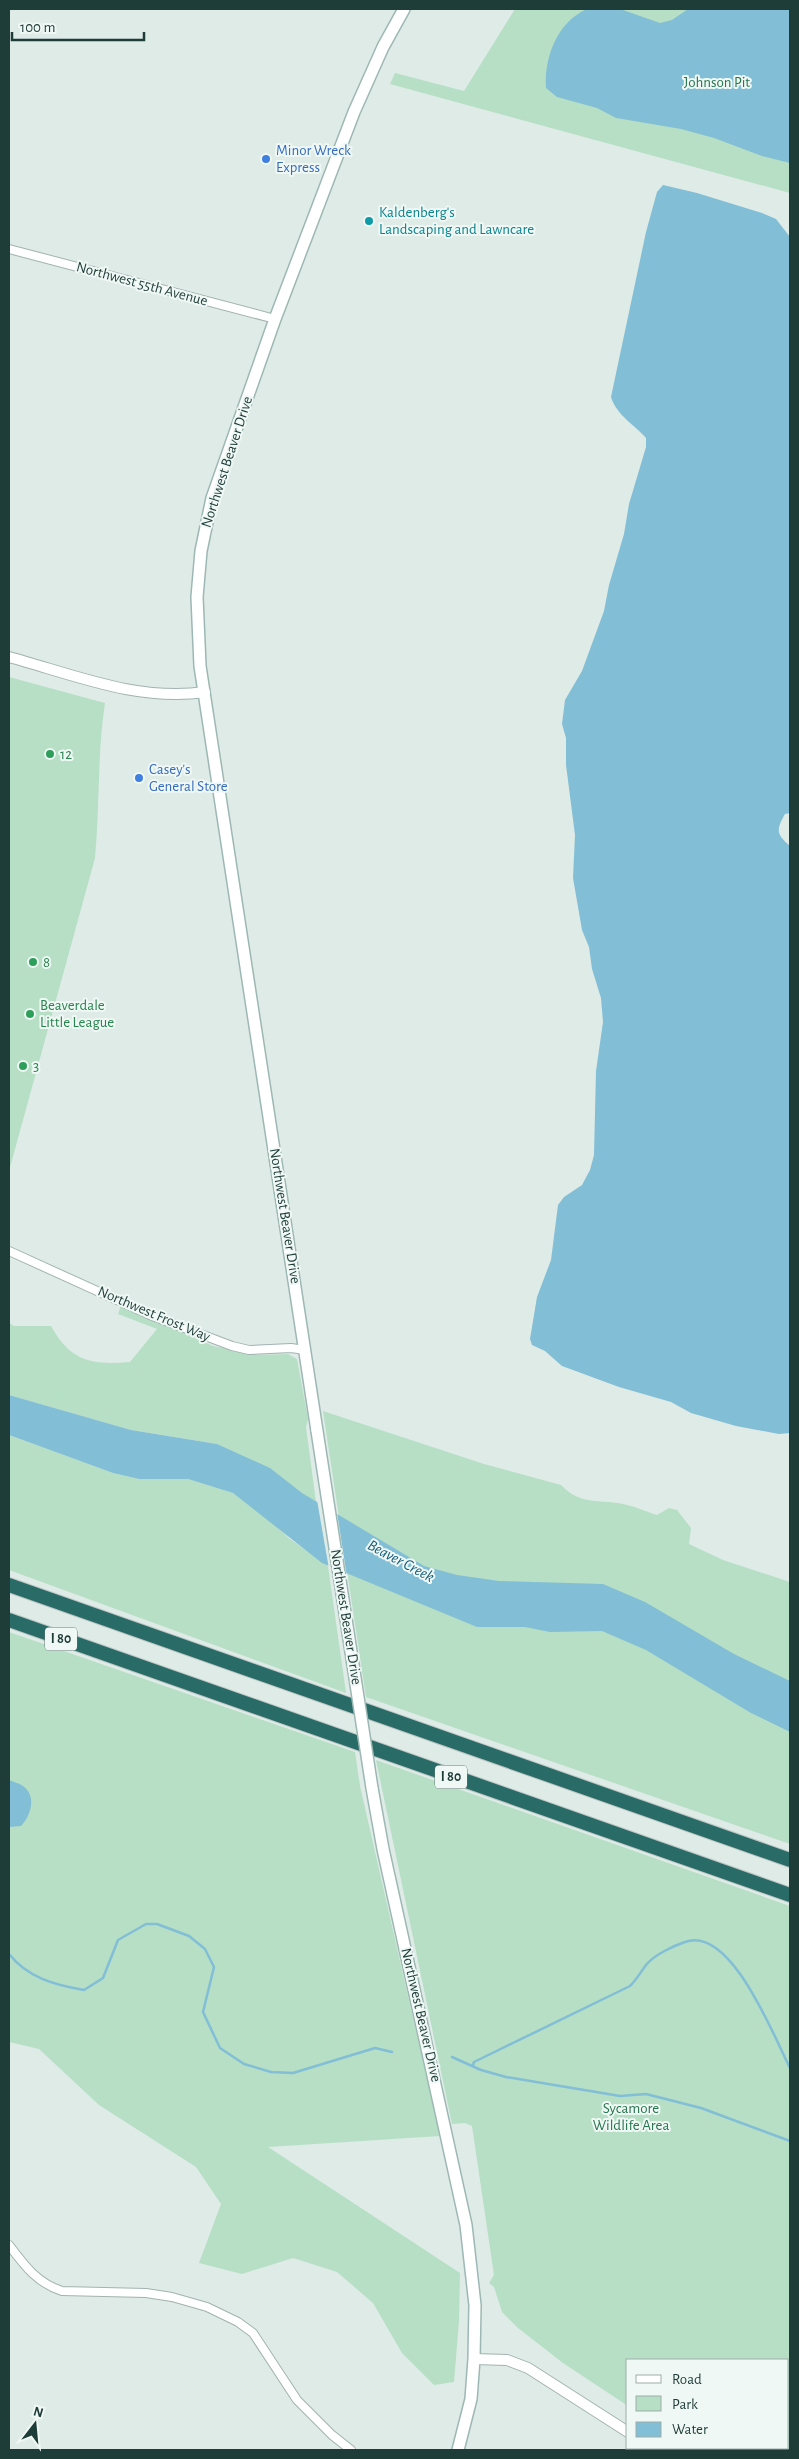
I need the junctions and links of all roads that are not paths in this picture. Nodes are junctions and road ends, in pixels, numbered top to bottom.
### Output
1 (404, 9) edge
2 (9, 249) edge
3 (275, 318) junction
4 (9, 657) edge
5 (204, 692) junction
6 (9, 1251) edge
7 (305, 1350) junction
8 (9, 1584) edge
9 (9, 1620) edge
10 (790, 1860) edge
11 (790, 1895) edge
12 (9, 2245) edge
13 (474, 2359) junction
14 (626, 2431) edge
15 (352, 2450) edge
16 (458, 2450) edge

1 - 3 main road, Northwest Beaver Drive
2 - 3 street, Northwest 55th Avenue
3 - 5 main road, Northwest Beaver Drive
4 - 5 street
5 - 7 main road, Northwest Beaver Drive
6 - 7 street, Northwest Frost Way
7 - 13 main road, Northwest Beaver Drive, bridge
8 - 10 highway, I 80
9 - 11 highway, I 80
12 - 15 street
13 - 14 street
13 - 16 main road, Northwest Beaver Drive

